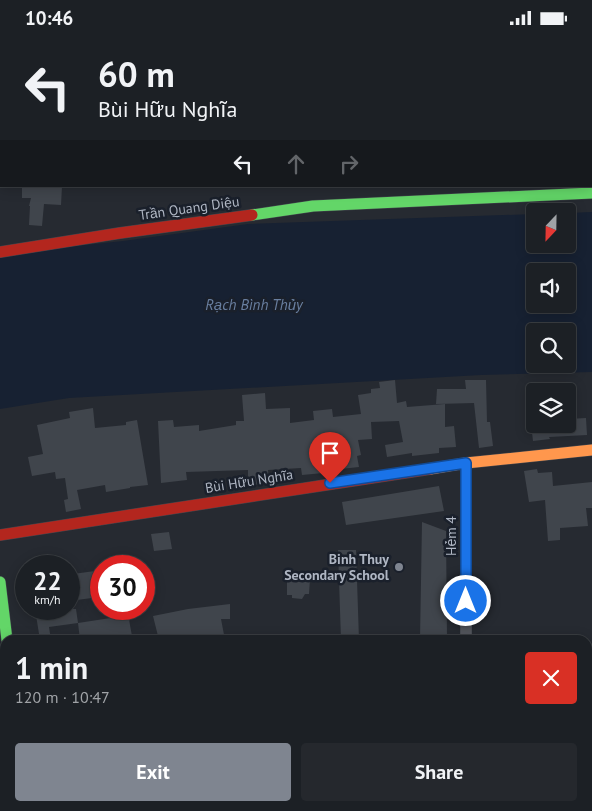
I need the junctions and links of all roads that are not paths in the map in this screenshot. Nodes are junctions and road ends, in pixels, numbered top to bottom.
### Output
1 (592, 193) edge
2 (0, 252) edge
3 (592, 450) edge
4 (466, 463) junction
5 (0, 535) edge
6 (0, 582) edge
7 (6, 635) edge
8 (466, 635) edge

1 - 2 street, Trần Quang Diệu
3 - 4 street, Bùi Hữu Nghĩa
4 - 5 street, Bùi Hữu Nghĩa
4 - 8 street, Hẻm 4
6 - 7 street

